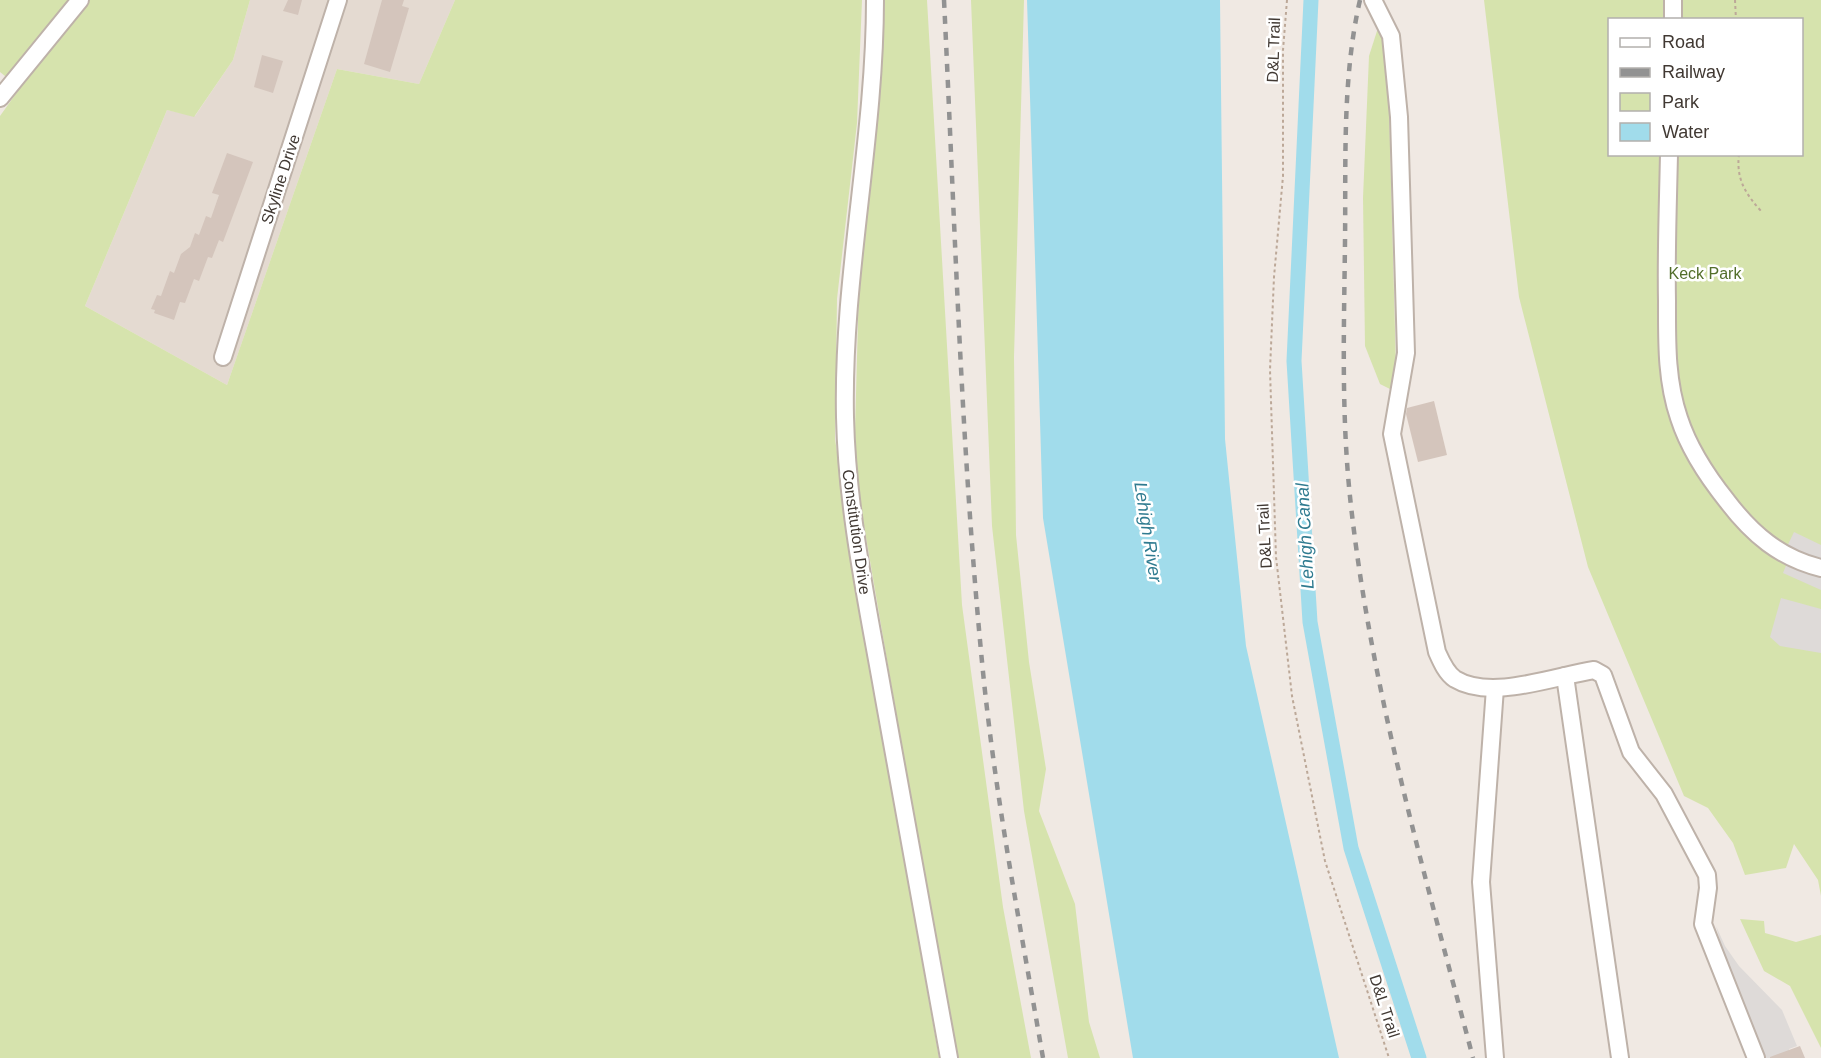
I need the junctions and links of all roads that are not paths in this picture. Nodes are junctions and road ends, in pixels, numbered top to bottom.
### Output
1 (80, 0) edge
2 (338, 0) edge
3 (875, 0) edge
4 (1373, 0) edge
5 (1673, 0) edge
6 (1672, 18) edge
7 (0, 98) edge
8 (1669, 156) edge
9 (223, 357) dead end
10 (1821, 568) edge
11 (1565, 676) junction
12 (1495, 688) junction
13 (949, 1058) edge
14 (1495, 1058) edge
15 (1620, 1058) edge
16 (1756, 1058) edge

1 - 7 street
2 - 9 street, Skyline Drive
3 - 13 street, Constitution Drive
4 - 12 street
5 - 6 street
8 - 10 street
11 - 12 street
11 - 15 street
11 - 16 street
12 - 14 street

